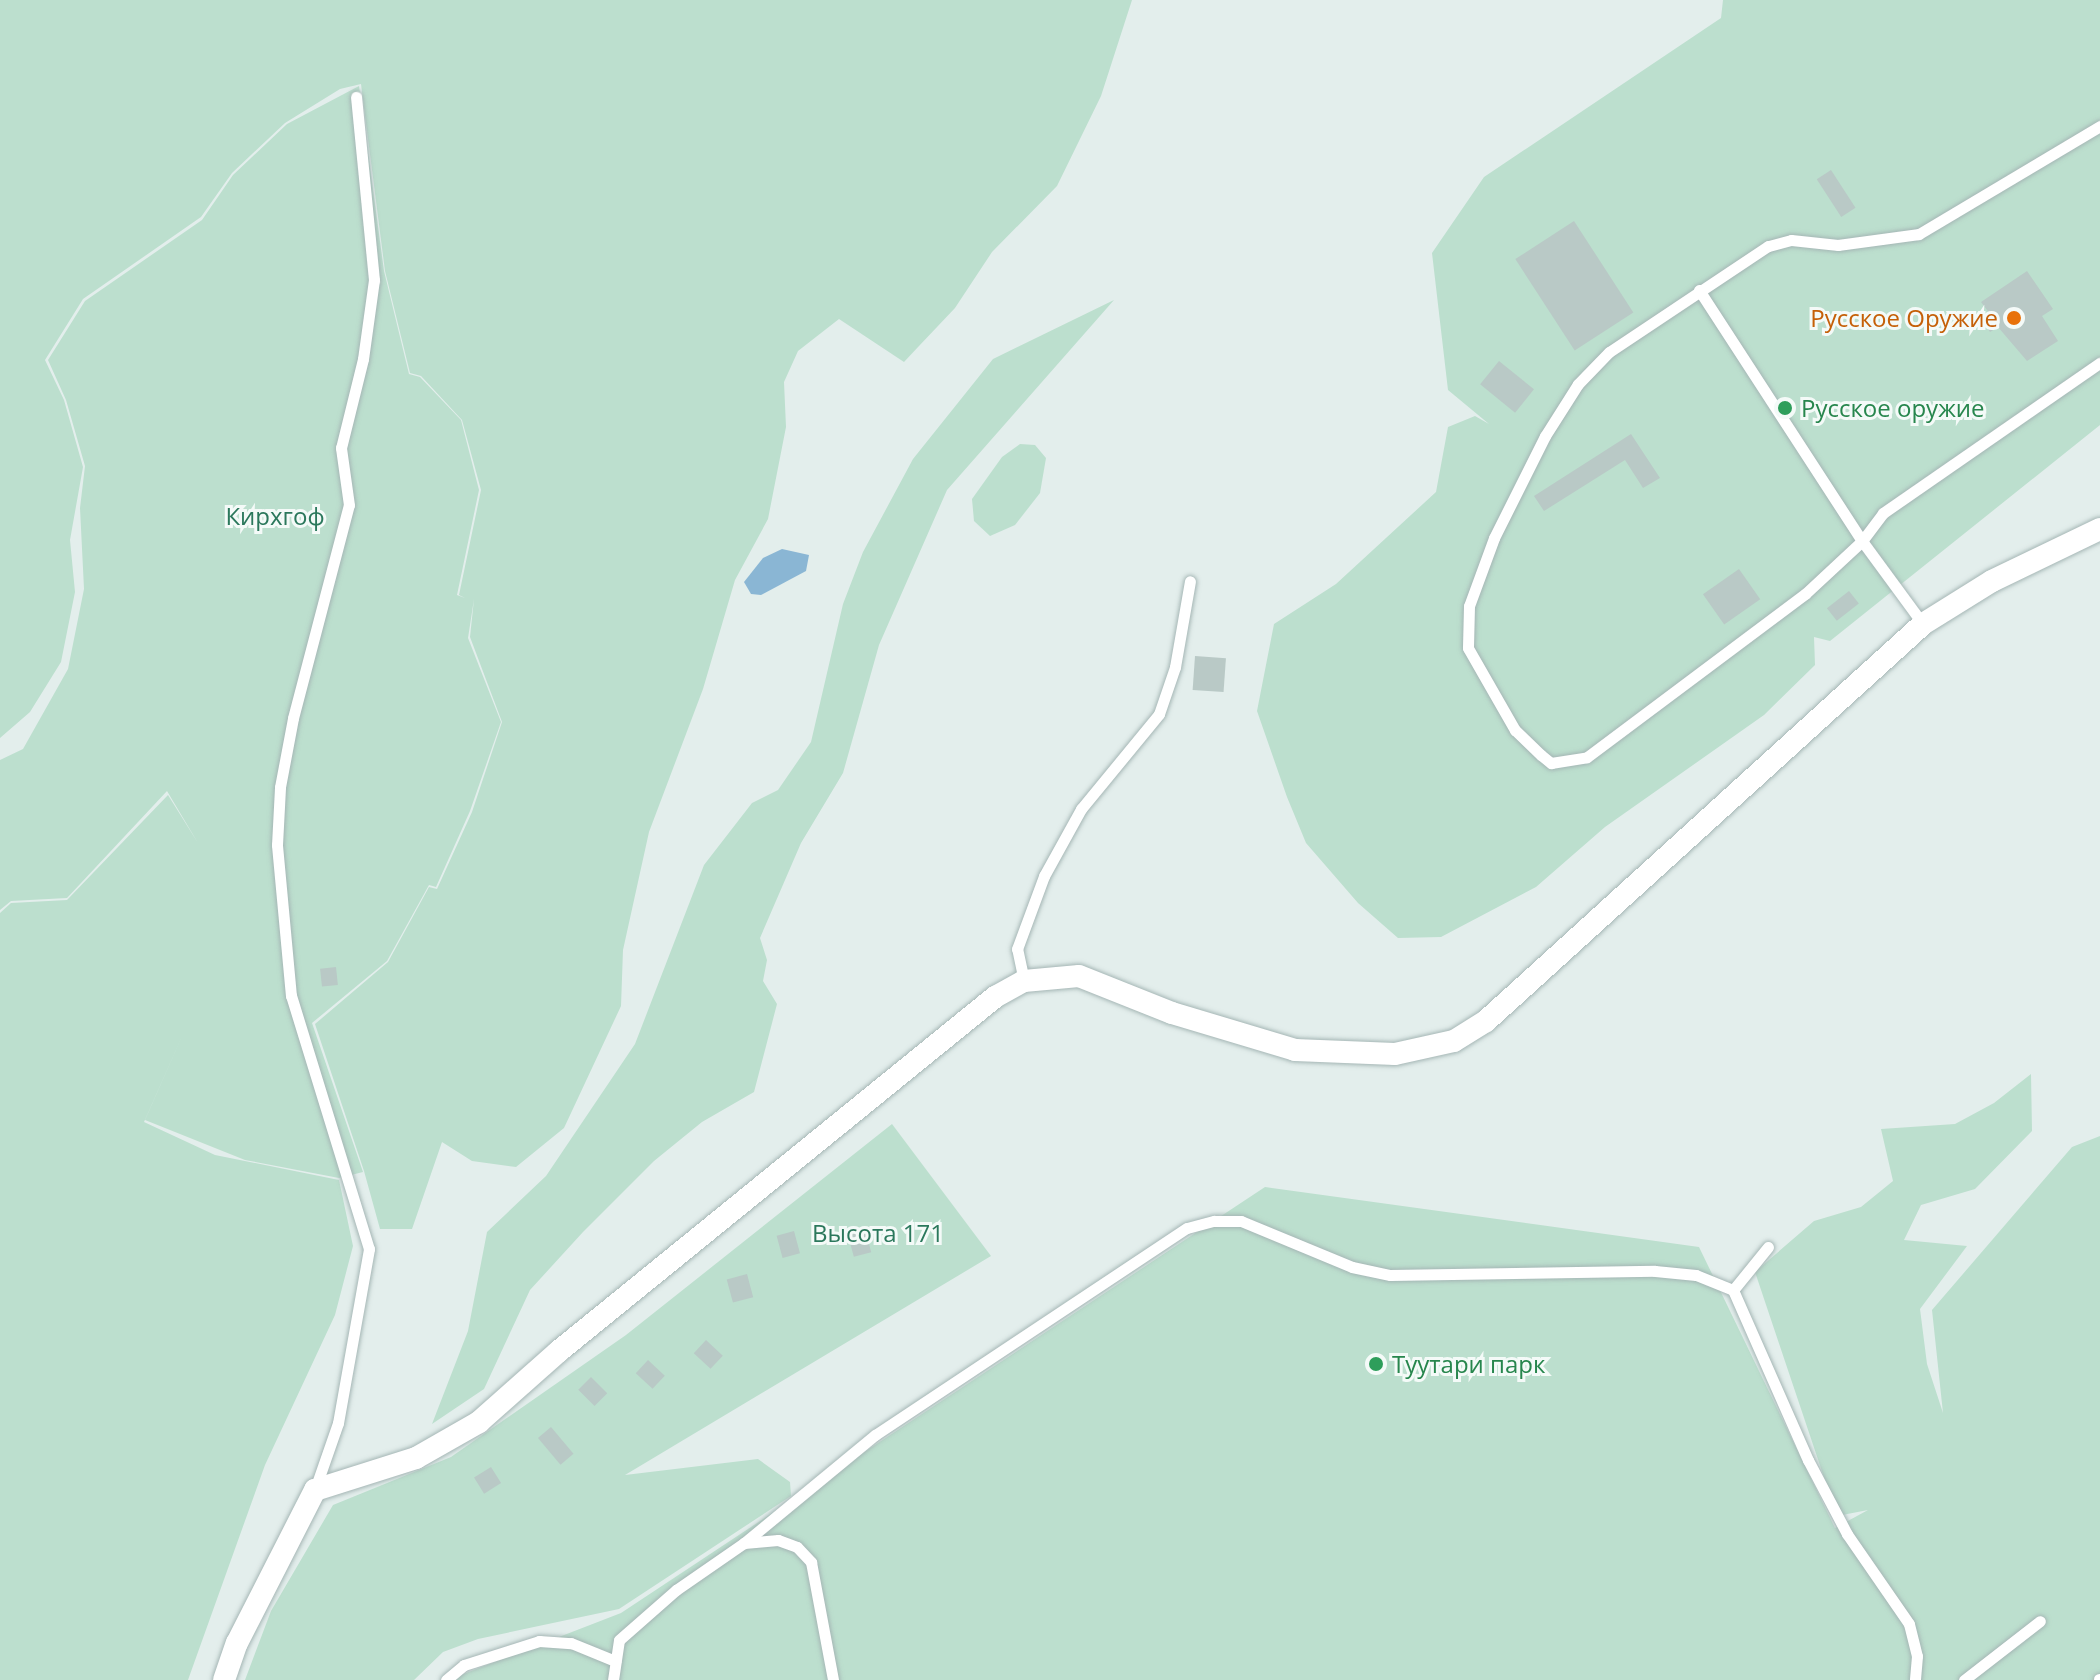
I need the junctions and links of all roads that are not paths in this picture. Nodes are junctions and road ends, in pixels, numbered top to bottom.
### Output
1 (356, 97) dead end
2 (2100, 126) edge
3 (1699, 290) junction
4 (2100, 363) edge
5 (2100, 529) edge
6 (1862, 541) junction
7 (1190, 581) dead end
8 (1923, 624) junction
9 (1024, 981) junction
10 (1768, 1247) dead end
11 (1733, 1290) junction
12 (315, 1490) junction
13 (744, 1543) junction
14 (2040, 1621) dead end
15 (615, 1661) junction
16 (224, 1680) edge
17 (446, 1680) edge
18 (613, 1680) edge
19 (833, 1680) edge
20 (1915, 1680) edge
21 (1964, 1680) edge

1 - 12 lane
2 - 3 lane
3 - 6 lane
3 - 6 lane
4 - 6 lane
5 - 8 street
6 - 8 lane
7 - 9 lane
8 - 9 street
9 - 12 street
10 - 11 lane
11 - 13 lane
11 - 20 lane
12 - 16 street
13 - 15 lane
13 - 19 lane
14 - 21 lane
15 - 17 lane
15 - 18 lane

